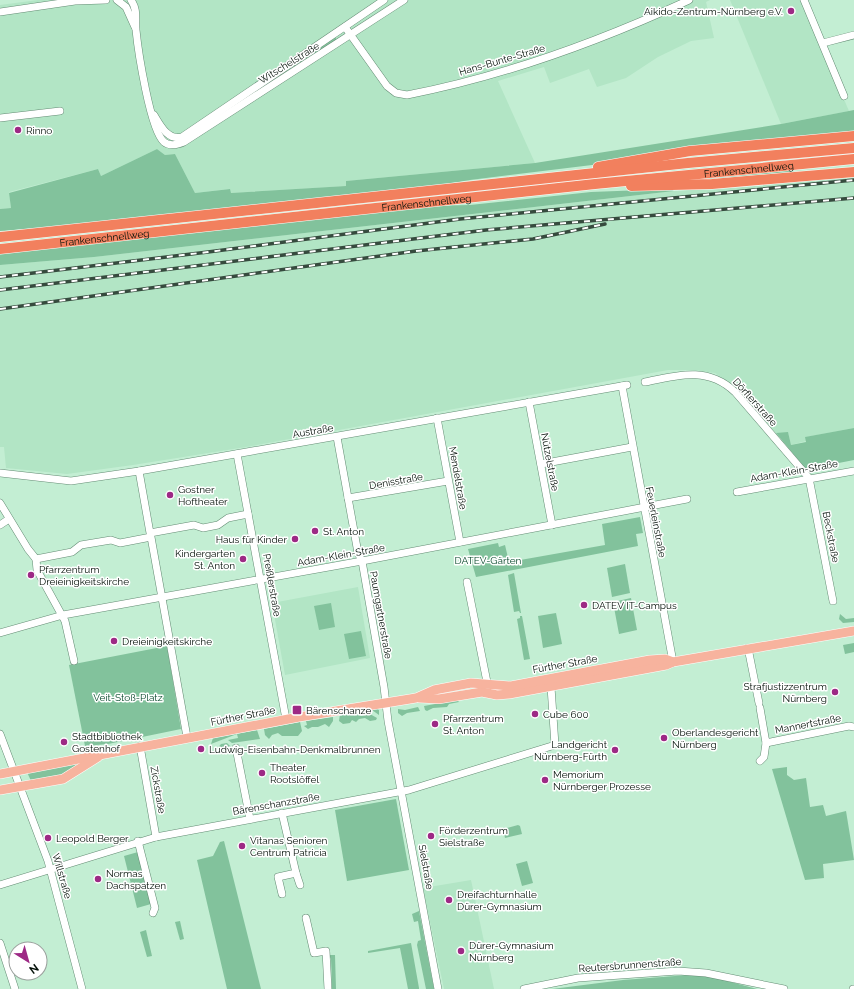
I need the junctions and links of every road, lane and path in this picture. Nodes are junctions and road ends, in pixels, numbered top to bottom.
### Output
1 (106, 0) edge
2 (120, 0) edge
3 (131, 0) edge
4 (384, 0) edge
5 (404, 0) edge
6 (689, 0) edge
7 (804, 0) edge
8 (77, 1) edge
9 (0, 12) edge
10 (345, 27) junction
11 (136, 29) junction
12 (854, 35) edge
13 (351, 36) junction
14 (823, 43) junction
15 (844, 96) dead end
16 (60, 110) dead end
17 (0, 118) edge
18 (854, 136) edge
19 (183, 139) junction
20 (854, 148) edge
21 (854, 159) edge
22 (854, 172) edge
23 (552, 178) junction
24 (595, 184) junction
25 (0, 237) edge
26 (0, 249) edge
27 (645, 382) dead end
28 (625, 385) joint
29 (529, 402) junction
30 (437, 418) junction
31 (337, 437) junction
32 (632, 448) junction
33 (237, 454) junction
34 (541, 464) junction
35 (139, 471) junction
36 (854, 471) edge
37 (0, 473) edge
38 (809, 478) junction
39 (448, 481) junction
40 (737, 492) dead end
41 (348, 498) junction
42 (687, 499) dead end
43 (0, 503) edge
44 (643, 507) junction
45 (248, 514) junction
46 (9, 519) junction
47 (0, 525) edge
48 (552, 525) junction
49 (150, 535) junction
50 (460, 542) junction
51 (36, 559) junction
52 (362, 561) junction
53 (261, 579) junction
54 (467, 582) dead end
55 (162, 597) junction
56 (833, 601) dead end
57 (63, 615) junction
58 (854, 627) edge
59 (844, 631) junction
60 (854, 631) edge
61 (0, 633) edge
62 (748, 648) junction
63 (74, 661) dead end
64 (673, 662) junction
65 (487, 684) junction
66 (551, 687) junction
67 (489, 693) junction
68 (416, 698) junction
69 (386, 702) junction
70 (286, 719) junction
71 (854, 727) edge
72 (0, 734) edge
73 (188, 738) junction
74 (766, 743) junction
75 (140, 746) junction
76 (236, 748) dead end
77 (99, 756) junction
78 (64, 761) junction
79 (760, 761) dead end
80 (13, 772) junction
81 (0, 774) edge
82 (69, 776) junction
83 (20, 786) junction
84 (0, 790) edge
85 (402, 791) junction
86 (282, 813) junction
87 (250, 819) junction
88 (156, 836) junction
89 (138, 841) junction
90 (51, 869) junction
91 (296, 873) junction
92 (0, 885) edge
93 (300, 885) dead end
94 (282, 894) dead end
95 (153, 913) dead end
96 (306, 918) dead end
97 (0, 943) edge
98 (15, 989) edge
99 (82, 989) edge
100 (328, 989) edge
101 (438, 989) edge
102 (524, 989) edge
103 (784, 989) edge

1 - 8 street
2 - 11 street
3 - 11 street
4 - 10 street, Witschelstraße
5 - 13 street, Witschelstraße
6 - 13 street, Hans-Bunte-Straße
7 - 14 street
8 - 9 street
10 - 13 street, Hans-Bunte-Straße
10 - 19 street, Witschelstraße
11 - 19 street
12 - 14 street
13 - 19 street, Witschelstraße
14 - 15 street
16 - 17 street
18 - 23 highway
20 - 23 highway, Frankenschnellweg
21 - 24 highway, Frankenschnellweg
22 - 24 highway
23 - 25 highway, Frankenschnellweg
24 - 26 highway, Frankenschnellweg
27 - 38 street, Dörflerstraße
28 - 29 street, Austraße
28 - 32 street, Feuerleinstraße
29 - 30 street, Austraße
29 - 34 street, Nützelstraße
30 - 31 street, Austraße
30 - 39 street, Mendelstraße
31 - 33 street, Austraße
31 - 41 street, Paumgartnerstraße
32 - 34 street
32 - 44 street, Feuerleinstraße
33 - 35 street, Austraße
33 - 45 street, Preißlerstraße
34 - 48 street, Nützelstraße
35 - 37 street, Austraße
35 - 49 street
36 - 38 street, Adam-Klein-Straße
38 - 40 street, Adam-Klein-Straße
38 - 56 street, Beckstraße
39 - 41 street, Denisstraße
39 - 50 street, Mendelstraße
41 - 52 street, Paumgartnerstraße
42 - 44 street, Adam-Klein-Straße
43 - 46 street
44 - 48 street, Adam-Klein-Straße
44 - 64 street, Feuerleinstraße
45 - 49 street
45 - 53 street, Preißlerstraße
46 - 47 street
46 - 51 street
48 - 50 street, Adam-Klein-Straße
49 - 51 street
49 - 55 street
50 - 52 street, Adam-Klein-Straße
51 - 57 street
52 - 53 street, Adam-Klein-Straße
52 - 69 street, Paumgartnerstraße
53 - 55 street, Adam-Klein-Straße
53 - 70 street, Preißlerstraße
54 - 65 street
55 - 57 street, Adam-Klein-Straße
55 - 73 street
57 - 61 street, Adam-Klein-Straße
57 - 63 street
58 - 59 main road, Fürther Straße
59 - 60 main road, Fürther Straße
59 - 62 main road, Fürther Straße
62 - 64 main road, Fürther Straße
62 - 74 street, Mannertstraße
64 - 65 main road, Fürther Straße
64 - 66 main road, Fürther Straße
65 - 67 street
65 - 68 main road, Fürther Straße
66 - 67 main road, Fürther Straße
66 - 85 street, Bärenschanzstraße
67 - 68 main road, Fürther Straße
68 - 69 main road, Fürther Straße
69 - 70 main road, Fürther Straße
69 - 85 street, Sielstraße
70 - 73 main road, Fürther Straße
71 - 74 street, Mannertstraße
72 - 80 street, Willstraße
73 - 75 main road, Fürther Straße
74 - 79 street, Mannertstraße
75 - 77 main road, Fürther Straße
75 - 88 street, Zickstraße
76 - 87 street
77 - 78 main road, Fürther Straße
77 - 82 main road, Fürther Straße
78 - 80 main road, Fürther Straße
78 - 82 main road
80 - 81 main road, Fürther Straße
80 - 83 street, Willstraße
82 - 83 main road, Fürther Straße
83 - 84 main road, Fürther Straße
83 - 90 street, Willstraße
85 - 86 street, Bärenschanzstraße
85 - 101 street, Sielstraße
86 - 87 street, Bärenschanzstraße
86 - 91 street
87 - 88 street, Bärenschanzstraße
88 - 89 street, Bärenschanzstraße
89 - 90 street, Bärenschanzstraße
89 - 95 street
90 - 92 street, Bärenschanzstraße
90 - 99 street, Willstraße
91 - 93 street
91 - 94 street
96 - 100 street
97 - 98 street
102 - 103 street, Reutersbrunnenstraße

